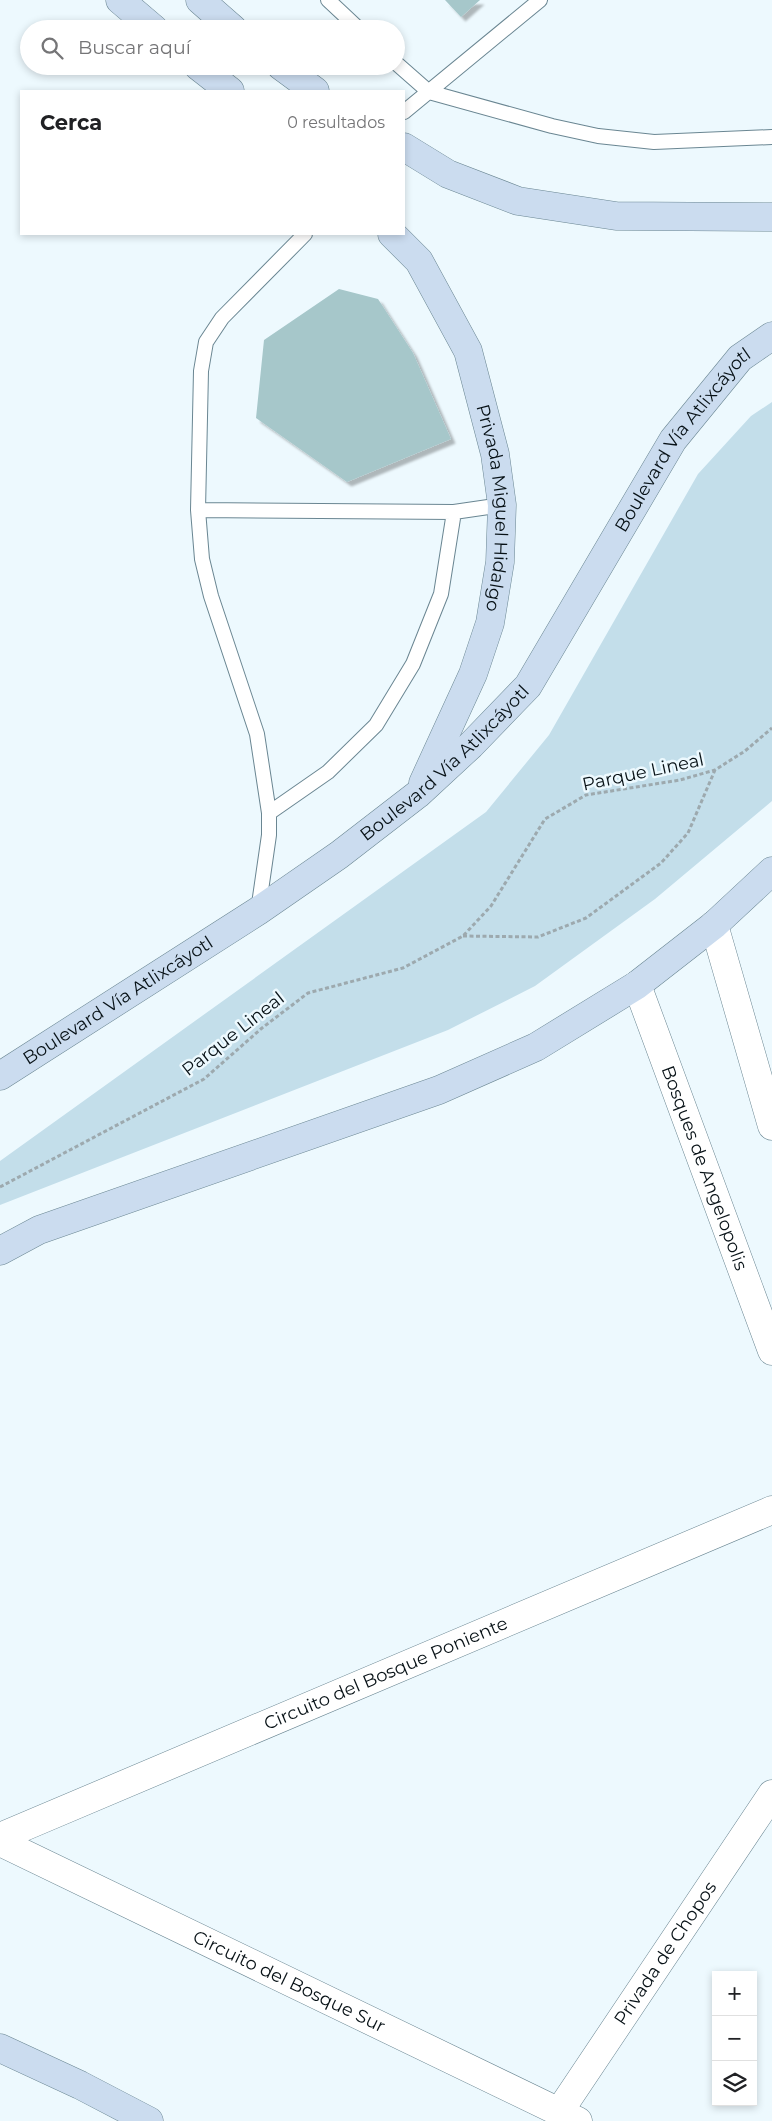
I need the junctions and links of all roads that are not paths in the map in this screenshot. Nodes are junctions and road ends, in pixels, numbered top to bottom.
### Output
1 (120, 0) edge
2 (200, 0) edge
3 (328, 0) edge
4 (540, 0) edge
5 (143, 20) edge
6 (223, 20) edge
7 (349, 20) edge
8 (405, 70) edge
9 (210, 75) edge
10 (293, 75) edge
11 (229, 90) edge
12 (314, 90) edge
13 (429, 92) junction
14 (405, 111) edge
15 (772, 137) edge
16 (405, 148) edge
17 (772, 217) edge
18 (304, 235) edge
19 (393, 235) edge
20 (772, 336) edge
21 (502, 505) junction
22 (198, 510) junction
23 (454, 512) junction
24 (418, 794) junction
25 (269, 813) junction
26 (772, 871) edge
27 (258, 910) junction
28 (714, 925) junction
29 (637, 986) junction
30 (0, 1076) edge
31 (772, 1126) edge
32 (0, 1251) edge
33 (765, 1313) edge
34 (772, 1351) edge
35 (772, 1510) edge
36 (772, 1794) edge
37 (0, 1837) edge
38 (0, 1842) edge
39 (0, 2048) edge
40 (569, 2116) edge
41 (150, 2121) edge

1 - 5 main road
2 - 6 main road
3 - 7 lane
4 - 13 lane
8 - 13 lane
9 - 11 main road
10 - 12 main road
13 - 14 lane
13 - 15 lane
16 - 17 main road
18 - 22 lane
19 - 21 main road, Privada Miguel Hidalgo
20 - 24 main road, Boulevard Vía Atlixcáyotl
21 - 23 lane
21 - 24 main road, Privada Miguel Hidalgo
22 - 23 lane
22 - 25 lane
23 - 25 lane
24 - 27 main road, Boulevard Vía Atlixcáyotl
25 - 27 lane
26 - 28 main road
27 - 30 main road, Boulevard Vía Atlixcáyotl
28 - 29 main road
28 - 31 street
29 - 32 main road
29 - 33 street, Bosques de Angelopolis
33 - 34 street, Bosques de Angelopolis
35 - 37 street, Circuito del Bosque Poniente
36 - 40 street, Privada de Chopos
38 - 40 street, Circuito del Bosque Sur
39 - 41 main road

